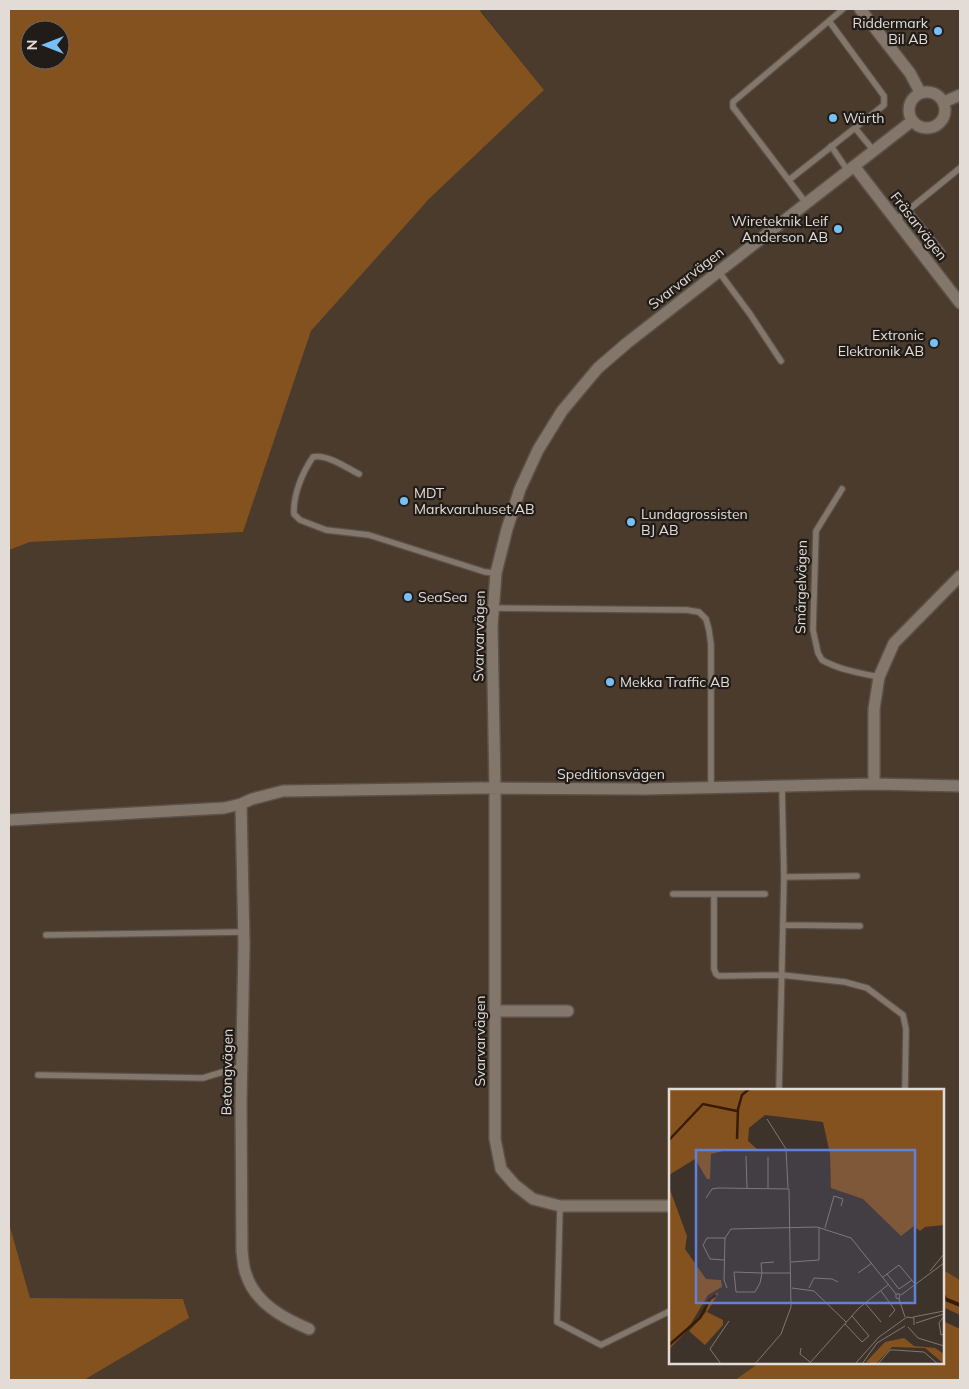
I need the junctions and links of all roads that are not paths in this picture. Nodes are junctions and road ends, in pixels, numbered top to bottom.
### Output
1 (843, 9) edge
2 (860, 9) edge
3 (828, 21) junction
4 (920, 92) junction
5 (960, 95) edge
6 (944, 102) junction
7 (912, 121) junction
8 (855, 128) junction
9 (831, 146) junction
10 (874, 151) junction
11 (851, 168) junction
12 (960, 168) edge
13 (788, 180) junction
14 (806, 203) junction
15 (908, 210) junction
16 (896, 220) junction
17 (942, 252) dead end
18 (719, 272) junction
19 (960, 303) edge
20 (781, 361) dead end
21 (360, 474) dead end
22 (842, 490) dead end
23 (496, 573) junction
24 (960, 576) edge
25 (493, 608) junction
26 (879, 677) junction
27 (874, 784) junction
28 (960, 786) edge
29 (782, 787) junction
30 (711, 788) junction
31 (495, 789) junction
32 (241, 804) junction
33 (9, 820) edge
34 (857, 876) dead end
35 (784, 877) junction
36 (673, 894) dead end
37 (714, 894) junction
38 (765, 894) dead end
39 (784, 925) junction
40 (860, 926) dead end
41 (243, 932) junction
42 (46, 935) dead end
43 (782, 975) junction
44 (496, 1011) junction
45 (568, 1011) dead end
46 (242, 1066) junction
47 (38, 1075) dead end
48 (779, 1089) edge
49 (905, 1089) edge
50 (560, 1206) junction
51 (669, 1206) edge
52 (669, 1311) edge
53 (309, 1329) dead end

1 - 3 lane
2 - 4 street
3 - 8 lane
3 - 13 lane
4 - 6 street
4 - 7 street
5 - 6 street
6 - 7 street
7 - 10 street, Svarvarvägen
8 - 9 lane
8 - 10 lane
9 - 11 lane
9 - 13 lane
10 - 11 street, Svarvarvägen
11 - 14 street, Svarvarvägen
11 - 16 street, Fräsarvägen
12 - 15 lane
13 - 14 lane
14 - 18 street, Svarvarvägen
15 - 16 lane
15 - 17 lane
16 - 19 street, Fräsarvägen
18 - 20 lane
18 - 23 street, Svarvarvägen
21 - 23 lane
22 - 26 lane, Smärgelvägen
23 - 25 street, Svarvarvägen
24 - 26 street
25 - 30 lane
25 - 31 street, Svarvarvägen
26 - 27 street
27 - 28 street, Speditionsvägen
27 - 29 street, Speditionsvägen
29 - 30 street, Speditionsvägen
29 - 35 lane
30 - 31 street, Speditionsvägen
31 - 32 street, Speditionsvägen
31 - 44 street, Svarvarvägen
32 - 33 street
32 - 41 street, Betongvägen
34 - 35 lane
35 - 39 lane
36 - 37 lane
37 - 38 lane
37 - 43 lane
39 - 40 lane
39 - 43 lane
41 - 42 lane
41 - 46 street, Betongvägen
43 - 48 lane
43 - 49 lane
44 - 45 street
44 - 50 street, Svarvarvägen
46 - 47 lane
46 - 53 street, Betongvägen
50 - 51 street, Svarvarvägen
50 - 52 lane

